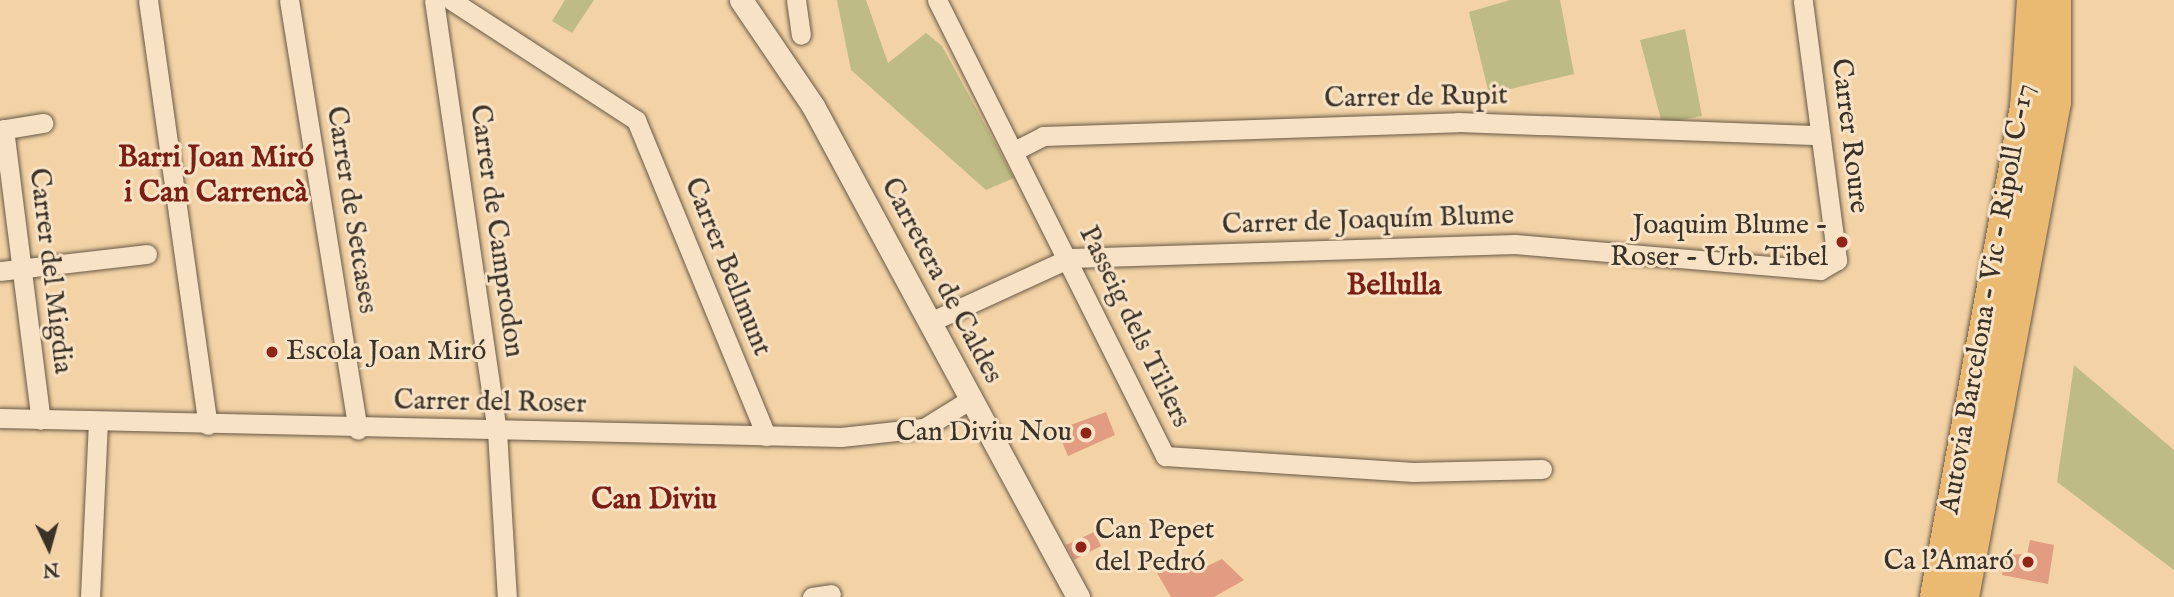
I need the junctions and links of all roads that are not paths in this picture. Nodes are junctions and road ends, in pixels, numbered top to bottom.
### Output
1 (148, 0) edge
2 (289, 0) edge
3 (434, 0) edge
4 (451, 0) edge
5 (741, 0) edge
6 (796, 0) edge
7 (937, 0) edge
8 (1803, 0) edge
9 (2033, 0) edge
10 (2055, 0) edge
11 (801, 35) dead end
12 (43, 123) dead end
13 (2, 129) edge
14 (1820, 135) junction
15 (1016, 150) junction
16 (147, 254) dead end
17 (1070, 258) junction
18 (21, 268) junction
19 (1820, 270) joint
20 (0, 271) edge
21 (930, 322) junction
22 (971, 399) junction
23 (0, 418) edge
24 (41, 419) junction
25 (98, 421) junction
26 (208, 425) junction
27 (358, 429) junction
28 (496, 431) junction
29 (766, 436) junction
30 (1542, 469) dead end
31 (90, 597) edge
32 (507, 597) edge
33 (1078, 597) edge
34 (1936, 597) edge
35 (1963, 597) edge

1 - 26 street
2 - 27 street, Carrer de Setcases
3 - 28 street, Carrer de Camprodon
4 - 29 street, Carrer Bellmunt
5 - 21 street, Carretera de Caldes
6 - 11 street
7 - 15 street, Passeig dels Til·lers
8 - 14 street, Carrer Roure
9 - 34 highway, Autovia Barcelona - Vic - Ripoll C-17
10 - 35 highway, Autovia Barcelona - Vic - Ripoll C-17
12 - 13 street
13 - 18 street, Carrer del Migdia
14 - 15 street, Carrer de Rupit
14 - 19 street, Carrer Roure
15 - 17 street, Passeig dels Til·lers
16 - 18 street
17 - 19 street, Carrer de Joaquím Blume
17 - 21 street, Carrer de Joaquím Blume
17 - 30 street, Passeig dels Til·lers
18 - 20 street
18 - 24 street, Carrer del Migdia
21 - 22 street, Carretera de Caldes
22 - 29 street, Carrer del Roser
22 - 33 street, Carretera de Caldes
23 - 24 street, Carrer del Roser
24 - 25 street, Carrer del Roser
25 - 26 street, Carrer del Roser
25 - 31 street
26 - 27 street, Carrer del Roser
27 - 28 street, Carrer del Roser
28 - 29 street, Carrer del Roser
28 - 32 street, Carrer de Camprodon

